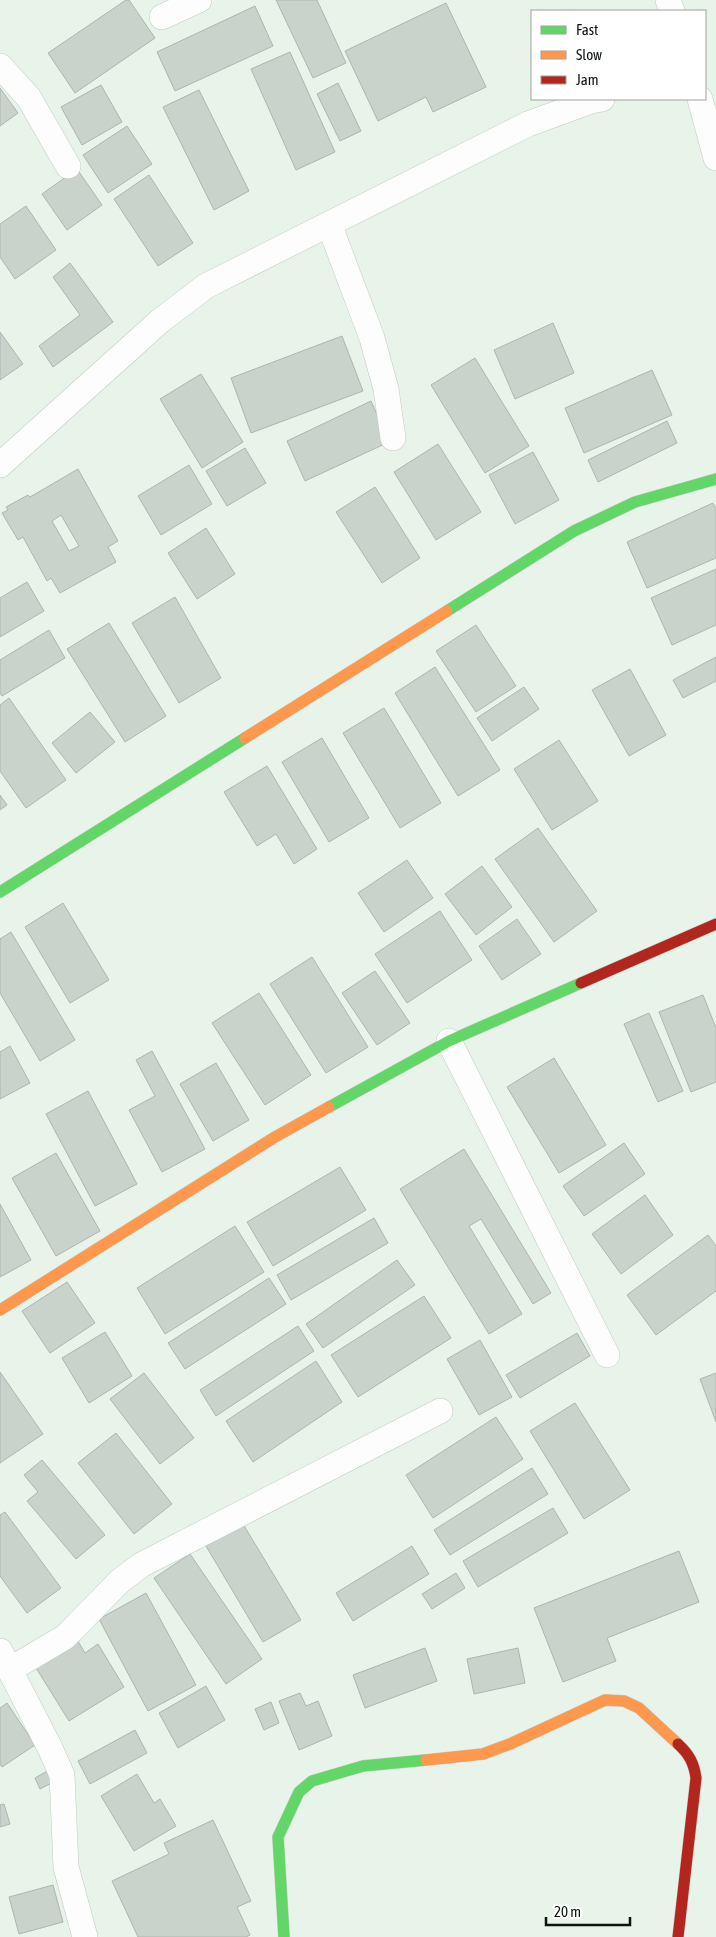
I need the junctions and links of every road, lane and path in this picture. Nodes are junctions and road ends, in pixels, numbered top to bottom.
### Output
1 (198, 0) edge
2 (162, 17) dead end
3 (0, 66) edge
4 (596, 100) edge
5 (700, 100) edge
6 (716, 158) edge
7 (68, 166) dead end
8 (329, 224) junction
9 (393, 438) dead end
10 (0, 465) edge
11 (716, 479) edge
12 (0, 892) edge
13 (716, 924) edge
14 (449, 1041) junction
15 (0, 1310) edge
16 (607, 1355) dead end
17 (440, 1411) dead end
18 (5, 1660) edge
19 (85, 1937) edge
20 (284, 1937) edge
21 (678, 1937) edge

1 - 2 street
3 - 7 street
4 - 8 street
5 - 6 street
8 - 9 street
8 - 10 street
11 - 12 street
13 - 14 street
14 - 15 street
14 - 16 street
17 - 18 street
18 - 19 street
20 - 21 street

